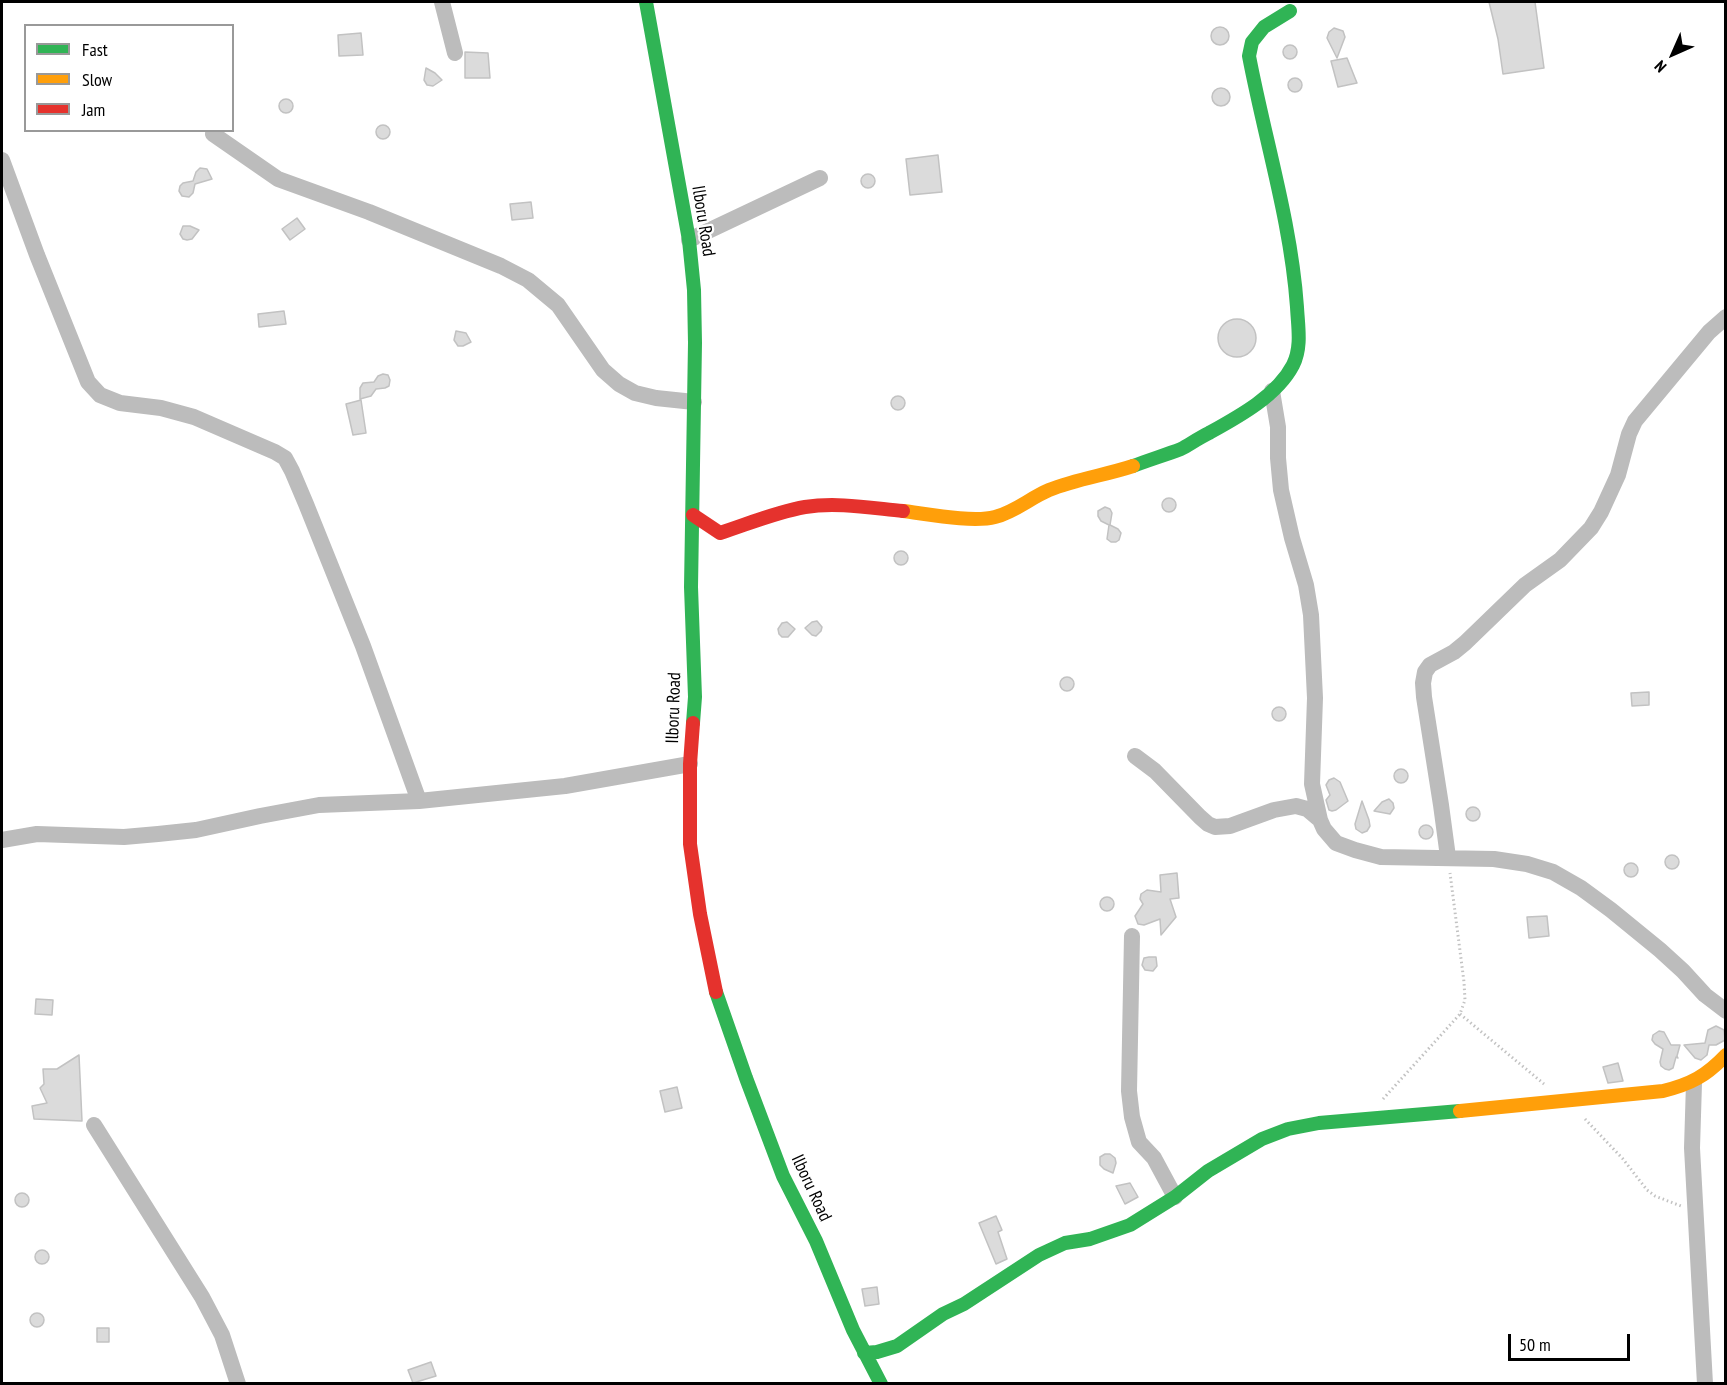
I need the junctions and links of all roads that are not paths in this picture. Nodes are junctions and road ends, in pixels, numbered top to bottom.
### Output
1 (442, 2) edge
2 (646, 2) edge
3 (1290, 11) dead end
4 (455, 53) dead end
5 (213, 134) dead end
6 (2, 160) edge
7 (820, 178) dead end
8 (689, 240) junction
9 (1725, 317) edge
10 (1272, 391) junction
11 (694, 402) junction
12 (693, 515) junction
13 (1136, 756) dead end
14 (690, 764) junction
15 (419, 801) junction
16 (1320, 820) junction
17 (2, 840) edge
18 (1448, 857) junction
19 (1132, 936) dead end
20 (1725, 1011) edge
21 (1725, 1055) edge
22 (1694, 1083) junction
23 (94, 1125) dead end
24 (1175, 1197) junction
25 (864, 1353) junction
26 (238, 1383) edge
27 (881, 1383) edge
28 (1705, 1383) edge

1 - 4 street
2 - 8 street, Ilboru Road
3 - 10 street
5 - 11 street
6 - 15 street
7 - 8 street
8 - 11 street, Ilboru Road
9 - 18 street
10 - 12 street
10 - 16 street
11 - 12 street, Ilboru Road
12 - 14 street, Ilboru Road
13 - 16 street
14 - 15 street
14 - 25 street, Ilboru Road
15 - 17 street
16 - 18 street
18 - 20 street
19 - 24 street
21 - 22 street
22 - 24 street
22 - 28 street
23 - 26 street
24 - 25 street
25 - 27 street, Ilboru Road

